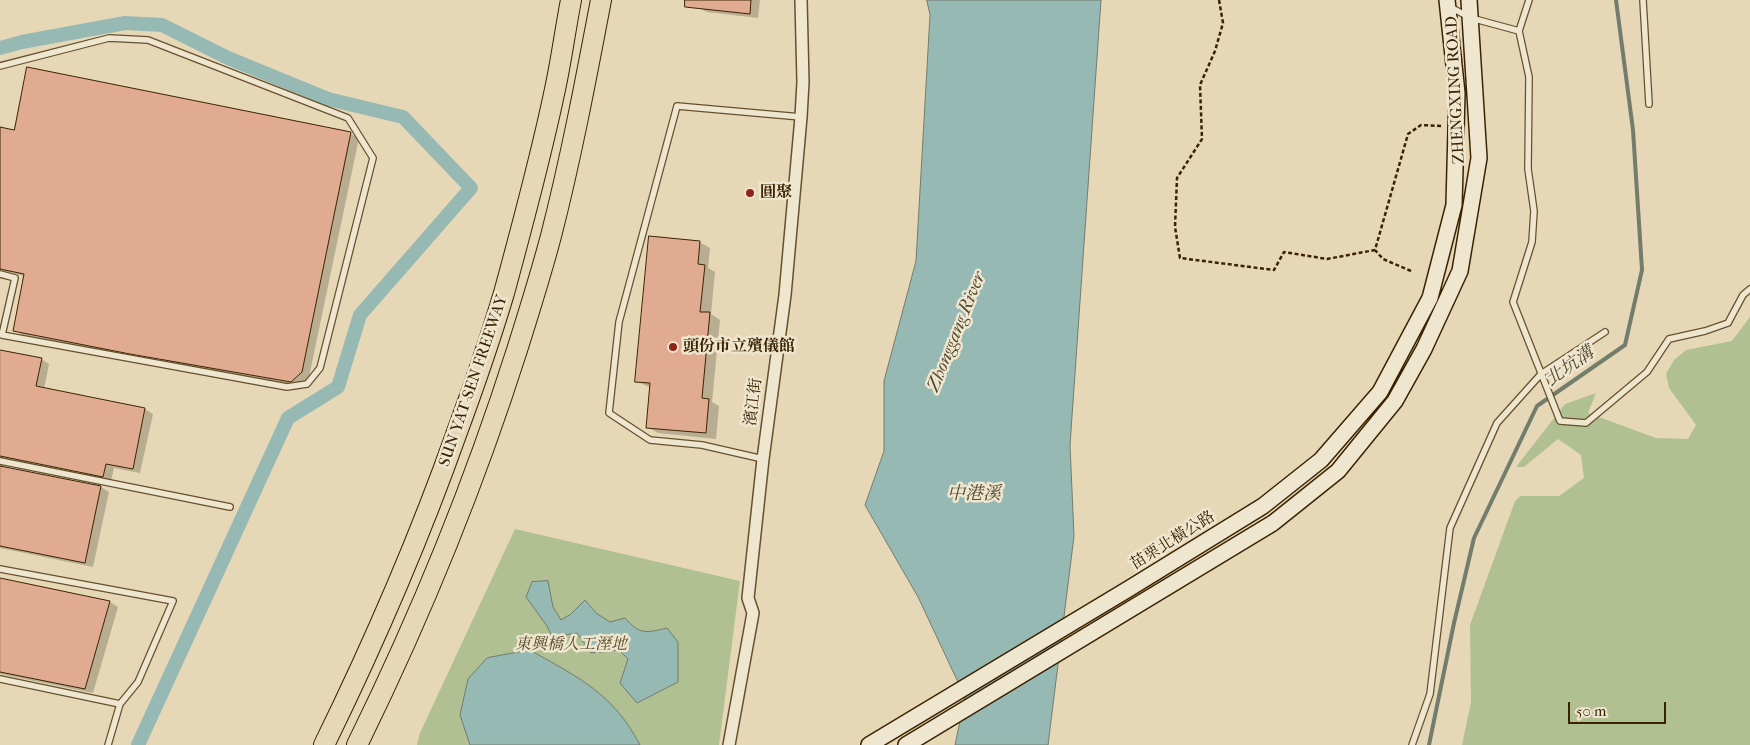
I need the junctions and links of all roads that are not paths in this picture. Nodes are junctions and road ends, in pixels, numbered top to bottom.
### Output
1 (571, 0) edge
2 (600, 0) edge
3 (801, 0) edge
4 (1469, 0) edge
5 (1529, 0) edge
6 (1644, 0) edge
7 (1447, 3) edge
8 (1471, 18) junction
9 (1519, 31) junction
10 (0, 66) edge
11 (1649, 104) dead end
12 (801, 117) junction
13 (0, 274) edge
14 (1750, 289) edge
15 (1430, 298) joint
16 (1605, 332) dead end
17 (1541, 374) junction
18 (763, 459) junction
19 (0, 461) edge
20 (230, 507) dead end
21 (0, 569) edge
22 (0, 679) edge
23 (120, 704) junction
24 (108, 745) edge
25 (324, 745) edge
26 (357, 745) edge
27 (729, 745) edge
28 (869, 745) edge
29 (906, 745) edge
30 (1412, 745) edge

1 - 25 highway, SUN YAT-SEN FREEWAY
2 - 26 highway, SUN YAT-SEN FREEWAY
3 - 12 street, 濱江街
4 - 8 main road, ZHENGXING ROAD
5 - 9 lane
6 - 11 lane
7 - 8 lane
7 - 15 main road, ZHENGXING ROAD
8 - 9 lane
8 - 29 main road, ZHENGXING ROAD
9 - 17 lane
10 - 13 lane
12 - 18 street, 濱江街
12 - 18 lane
14 - 17 lane
15 - 28 main road, 苗栗北橫公路
16 - 17 lane
17 - 30 lane
18 - 27 street, 濱江街
19 - 20 lane
21 - 23 lane
22 - 23 lane
23 - 24 lane

